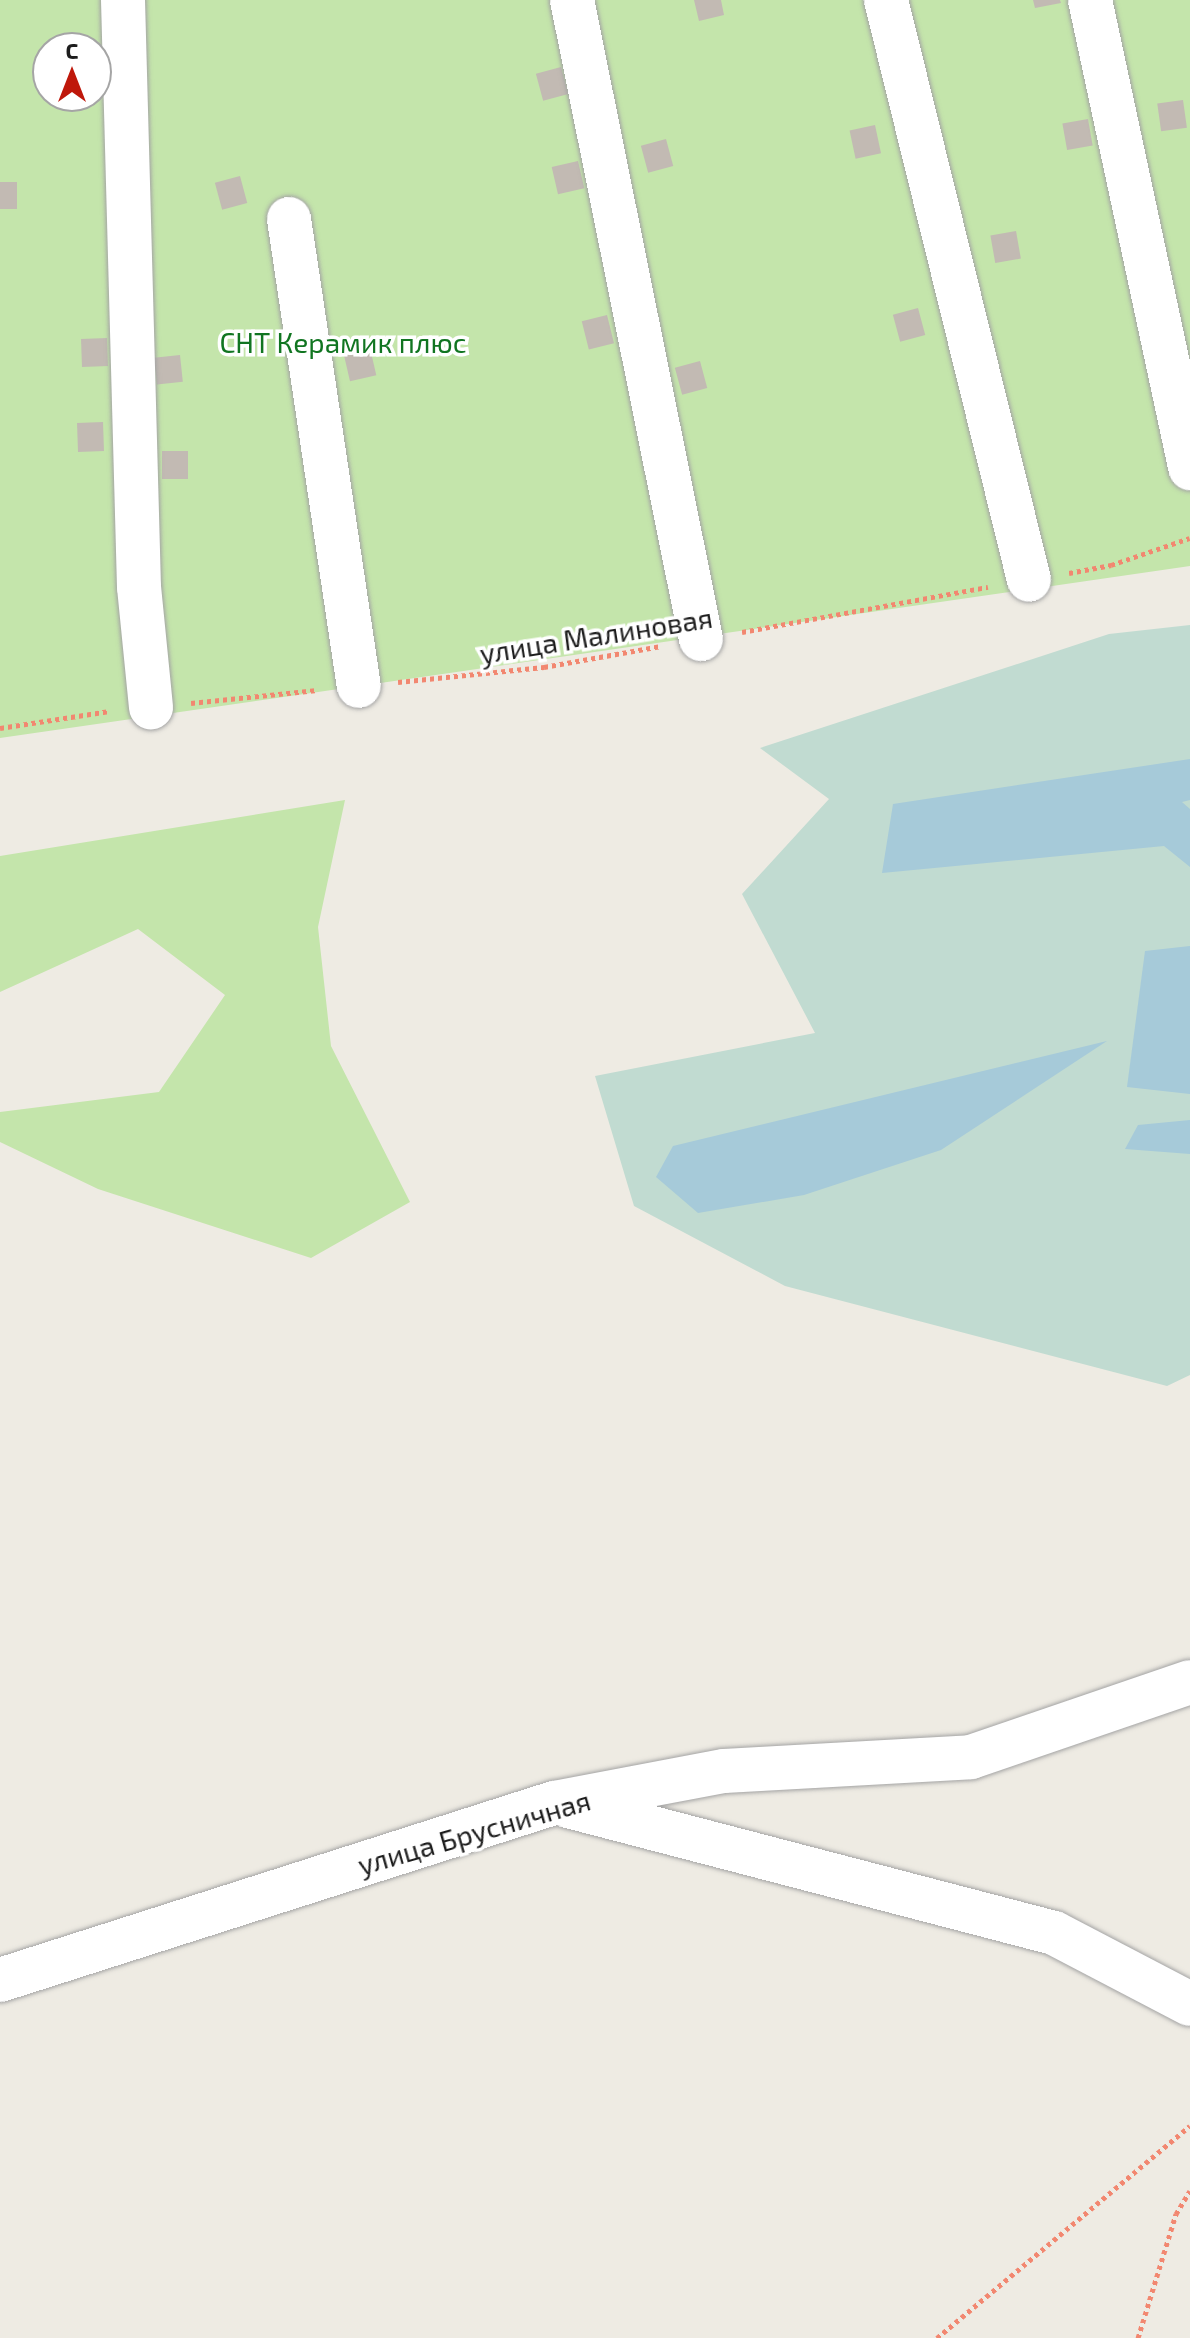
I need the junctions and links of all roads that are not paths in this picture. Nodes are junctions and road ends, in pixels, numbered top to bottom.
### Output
1 (123, 0) edge
2 (572, 0) edge
3 (886, 0) edge
4 (1090, 0) edge
5 (289, 219) dead end
6 (1190, 468) edge
7 (1029, 580) road end
8 (701, 639) road end
9 (359, 686) road end
10 (151, 707) road end
11 (1190, 1682) edge
12 (554, 1803) junction
13 (0, 1980) edge
14 (1190, 2004) edge

1 - 10 street
2 - 8 street
3 - 7 street
4 - 6 street
5 - 9 street
11 - 12 street, улица Брусничная
12 - 13 street, улица Брусничная
12 - 14 street

